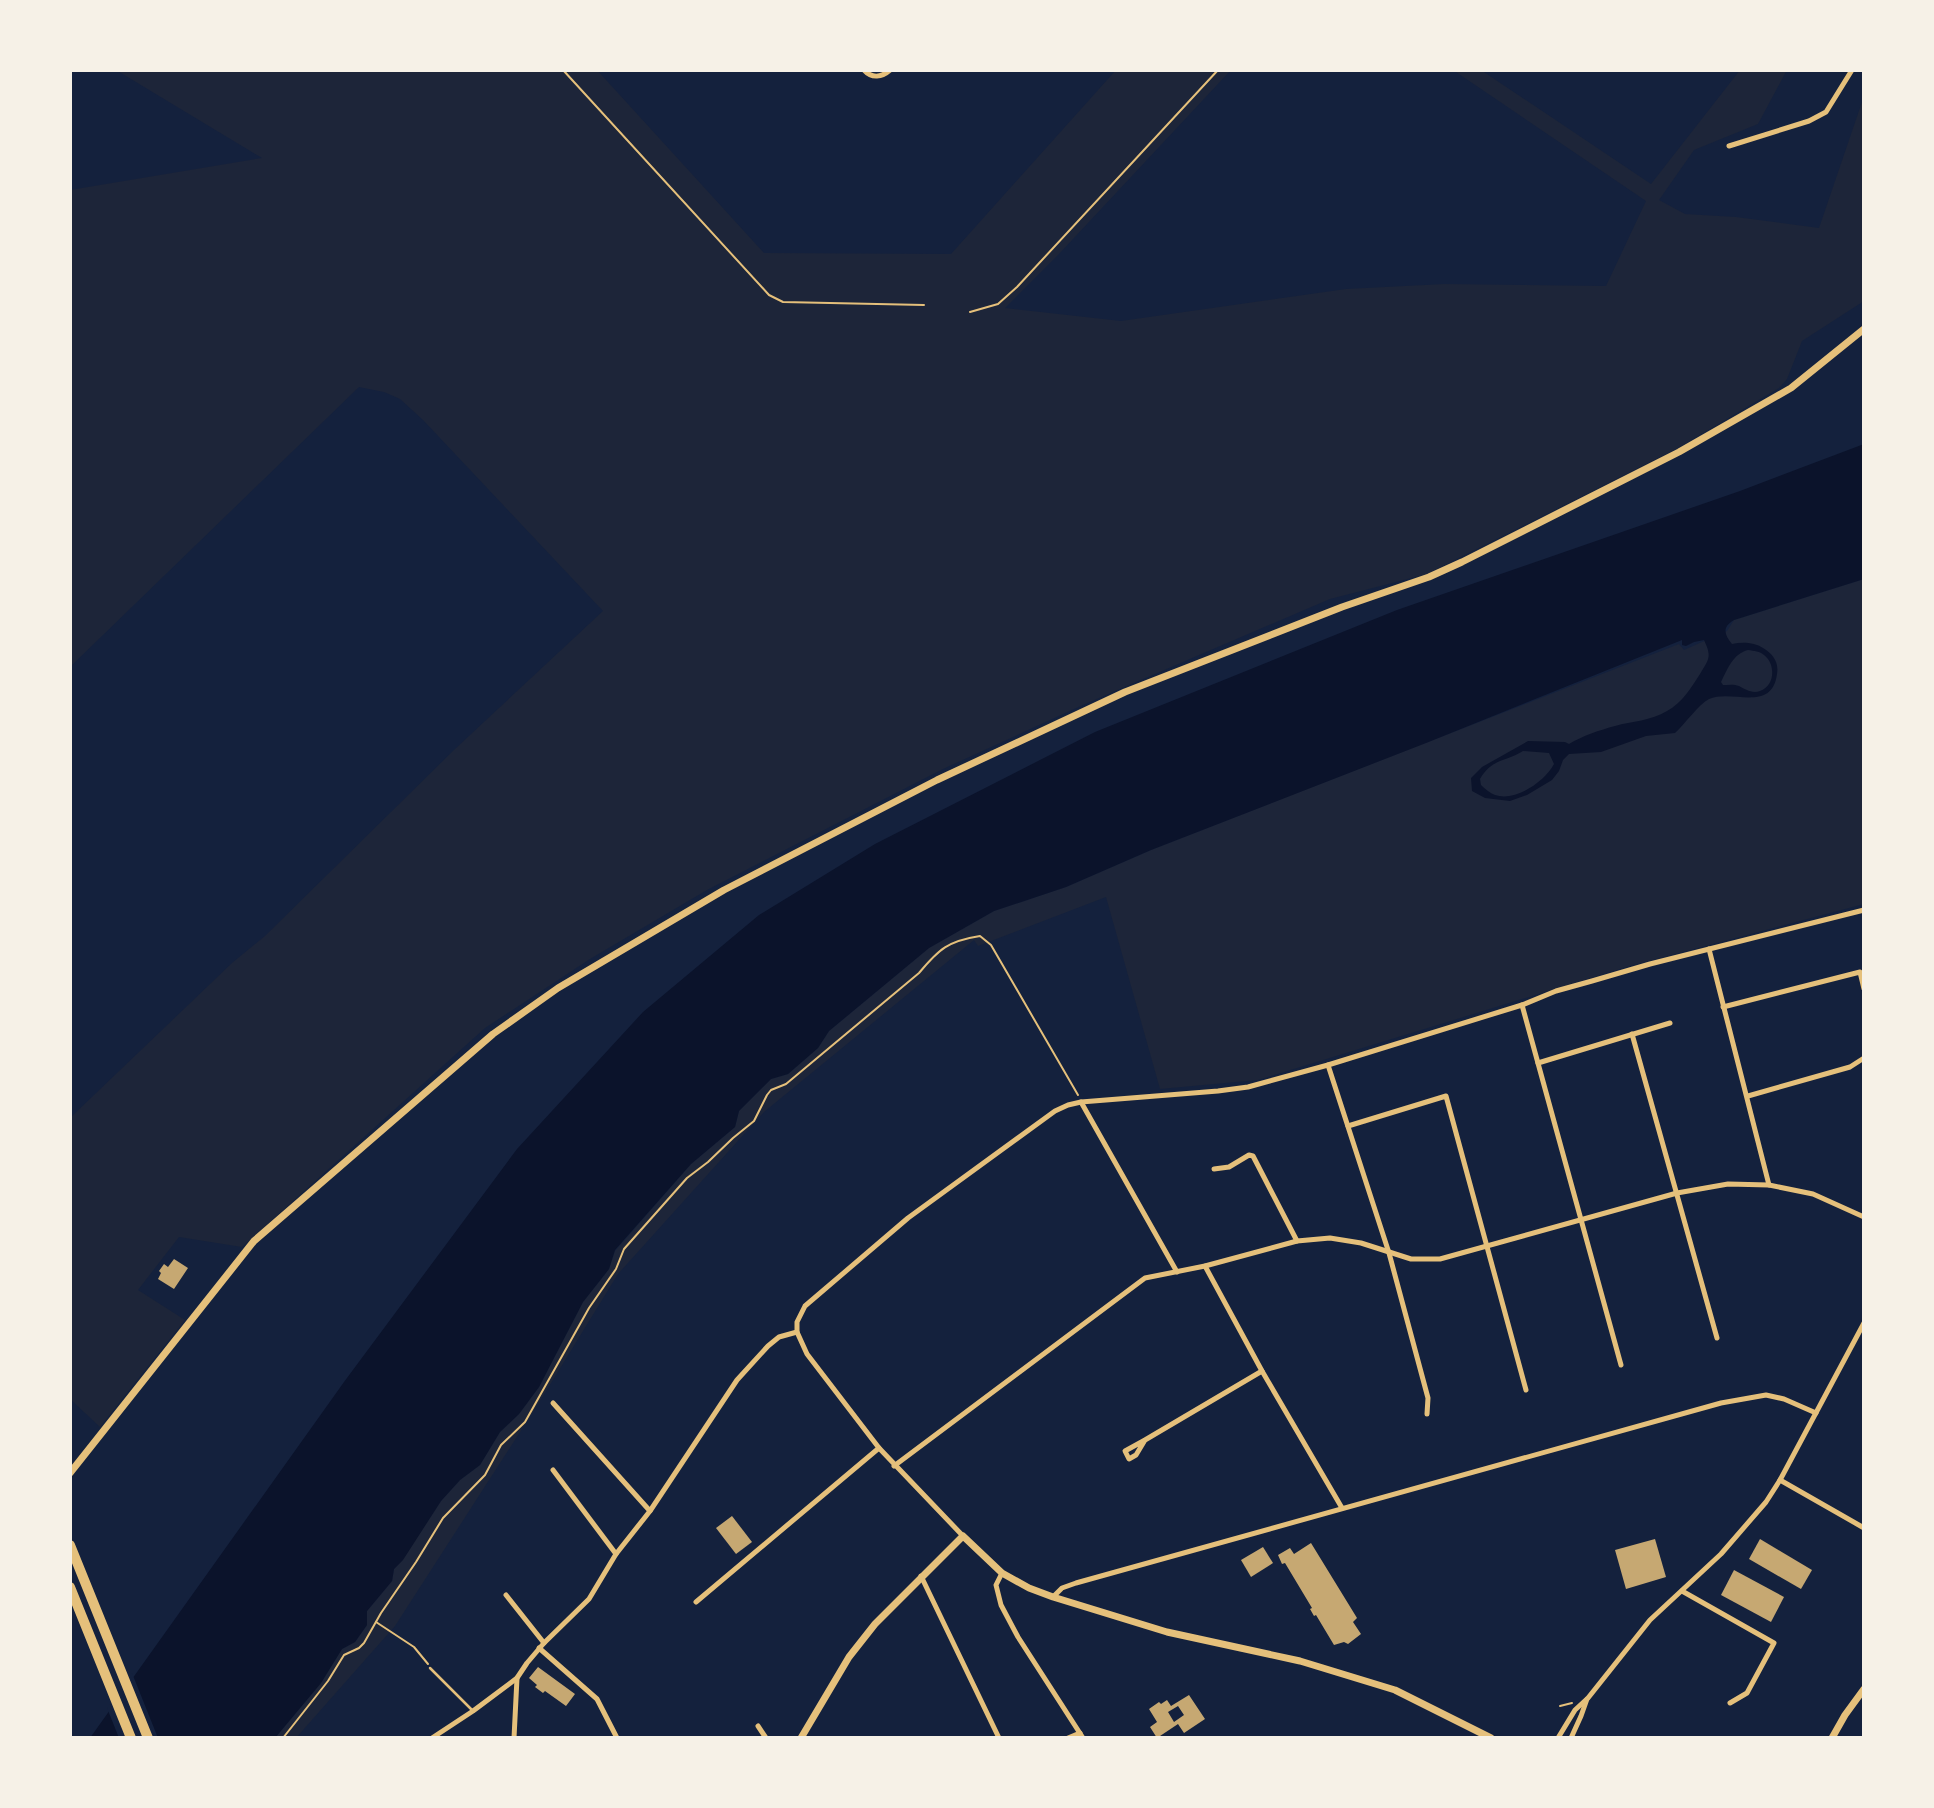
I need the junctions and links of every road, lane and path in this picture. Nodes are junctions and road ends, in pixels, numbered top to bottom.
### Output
1 (563, 70) edge
2 (864, 70) edge
3 (890, 70) edge
4 (1218, 70) edge
5 (1852, 70) edge
6 (1729, 146) dead end
7 (924, 305) dead end
8 (970, 312) dead end
9 (1864, 328) edge
10 (1864, 910) edge
11 (1709, 949) junction
12 (1864, 989) edge
13 (1522, 1005) junction
14 (1723, 1006) junction
15 (1670, 1023) dead end
16 (1632, 1034) junction
17 (1864, 1058) edge
18 (1538, 1063) junction
19 (1328, 1065) junction
20 (1748, 1096) junction
21 (1080, 1099) junction
22 (1348, 1126) junction
23 (1214, 1169) dead end
24 (1769, 1185) junction
25 (1677, 1194) junction
26 (1864, 1217) edge
27 (1581, 1220) junction
28 (1297, 1241) junction
29 (1488, 1245) junction
30 (1389, 1253) junction
31 (1205, 1266) junction
32 (1177, 1272) junction
33 (1864, 1323) edge
34 (797, 1332) junction
35 (1717, 1338) dead end
36 (1621, 1365) dead end
37 (1262, 1371) junction
38 (1526, 1390) dead end
39 (553, 1403) dead end
40 (1816, 1413) junction
41 (1427, 1414) dead end
42 (1144, 1440) dead end
43 (879, 1448) junction
44 (894, 1466) junction
45 (553, 1470) dead end
46 (70, 1473) edge
47 (1780, 1480) junction
48 (1342, 1508) junction
49 (650, 1511) junction
50 (1864, 1528) edge
51 (963, 1536) junction
52 (70, 1545) edge
53 (616, 1554) junction
54 (1002, 1573) junction
55 (921, 1576) junction
56 (70, 1587) edge
57 (1682, 1591) junction
58 (506, 1595) dead end
59 (1053, 1597) junction
60 (696, 1602) dead end
61 (376, 1622) junction
62 (544, 1643) junction
63 (539, 1648) junction
64 (430, 1668) joint
65 (517, 1678) junction
66 (1864, 1689) edge
67 (1588, 1698) junction
68 (1730, 1703) dead end
69 (473, 1711) junction
70 (758, 1726) dead end
71 (1081, 1735) edge
72 (131, 1738) edge
73 (148, 1738) edge
74 (283, 1738) edge
75 (432, 1738) edge
76 (514, 1738) edge
77 (617, 1738) edge
78 (766, 1738) edge
79 (801, 1738) edge
80 (999, 1738) edge
81 (1068, 1738) edge
82 (1491, 1738) edge
83 (1558, 1738) edge
84 (1571, 1738) edge
85 (1832, 1738) edge

1 - 7 path
2 - 3 street
4 - 8 path
5 - 6 street
9 - 46 street
10 - 11 street
11 - 13 street
11 - 14 street
12 - 14 street
13 - 18 street
13 - 19 street
14 - 20 street
15 - 16 street
16 - 18 street
16 - 25 street
17 - 20 street
18 - 27 street
19 - 21 street
19 - 22 street
20 - 24 street
21 - 32 street
21 - 34 street
21 - 61 path
22 - 29 street
22 - 30 street
23 - 28 street
24 - 25 street
24 - 26 street
25 - 27 street
25 - 35 street
27 - 29 street
27 - 36 street
28 - 30 street
28 - 31 street
29 - 30 street
29 - 38 street
30 - 41 street
31 - 32 street
31 - 37 street
32 - 44 street
33 - 40 street
34 - 43 street
34 - 49 street
37 - 42 street
37 - 48 street
39 - 49 street
40 - 47 street
40 - 48 street
43 - 44 street
43 - 60 street
44 - 51 street
45 - 53 street
47 - 50 street
47 - 57 street
48 - 59 street
49 - 53 street
51 - 54 street
51 - 55 street
52 - 73 highway
53 - 62 street
54 - 59 street
54 - 71 street
55 - 79 street
55 - 80 street
56 - 72 highway
57 - 67 street
57 - 68 street
58 - 62 street
59 - 82 street
61 - 64 path
61 - 74 path
62 - 63 street
63 - 65 street
63 - 77 street
64 - 69 lane
65 - 69 street
65 - 76 street
66 - 85 street
67 - 83 street
67 - 84 street
69 - 75 street
70 - 78 street
71 - 81 street

